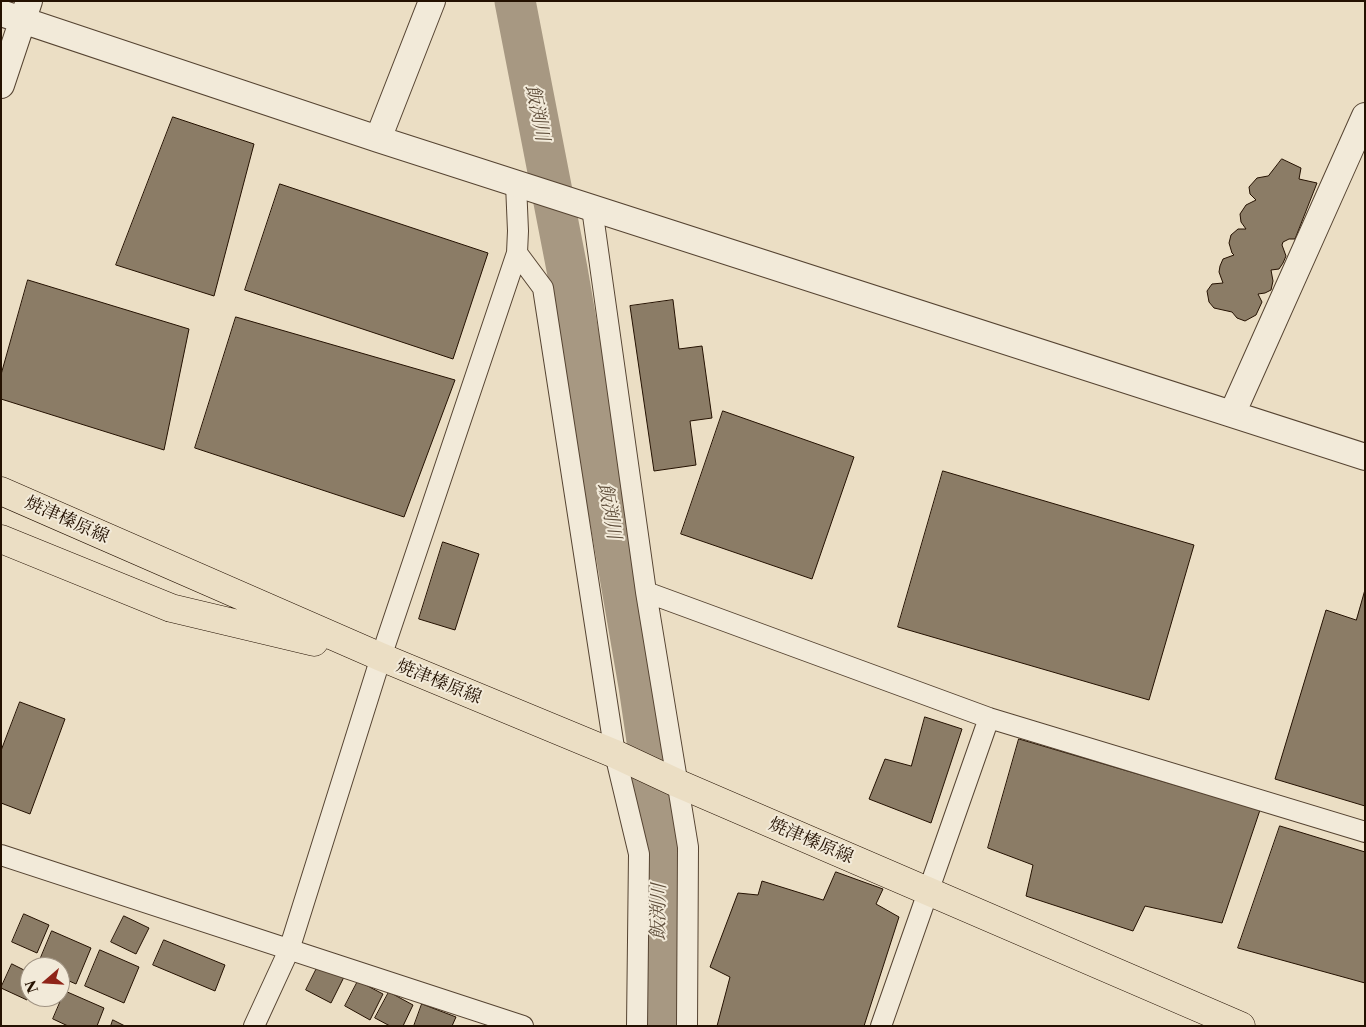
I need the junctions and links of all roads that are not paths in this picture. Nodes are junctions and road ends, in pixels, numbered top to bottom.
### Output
1 (432, 1) edge
2 (18, 12) edge
3 (1, 85) edge
4 (1365, 116) edge
5 (378, 139) junction
6 (516, 184) junction
7 (585, 206) junction
8 (517, 254) junction
9 (1232, 414) junction
10 (1365, 457) edge
11 (1, 491) edge
12 (1, 539) edge
13 (646, 592) junction
14 (381, 658) junction
15 (989, 718) junction
16 (615, 754) junction
17 (677, 783) junction
18 (1365, 832) edge
19 (1, 855) edge
20 (928, 892) junction
21 (289, 950) junction
22 (254, 1026) edge
23 (523, 1026) edge
24 (637, 1026) edge
25 (687, 1026) edge
26 (880, 1026) edge
27 (1241, 1026) edge

1 - 5 street
2 - 3 street
2 - 5 street
4 - 9 street
5 - 6 street
6 - 7 street
6 - 8 street
7 - 9 street
7 - 13 street
8 - 14 street
8 - 16 street
9 - 10 street
11 - 14 main road, 焼津榛原線
12 - 14 main road, 焼津榛原線
13 - 15 street
13 - 17 street
14 - 16 main road, 焼津榛原線
14 - 21 street
15 - 18 street
15 - 20 street
16 - 17 main road, 焼津榛原線
16 - 24 street
17 - 20 main road, 焼津榛原線
17 - 25 street
19 - 21 street
20 - 26 street
20 - 27 main road, 焼津榛原線
21 - 22 street
21 - 23 street

